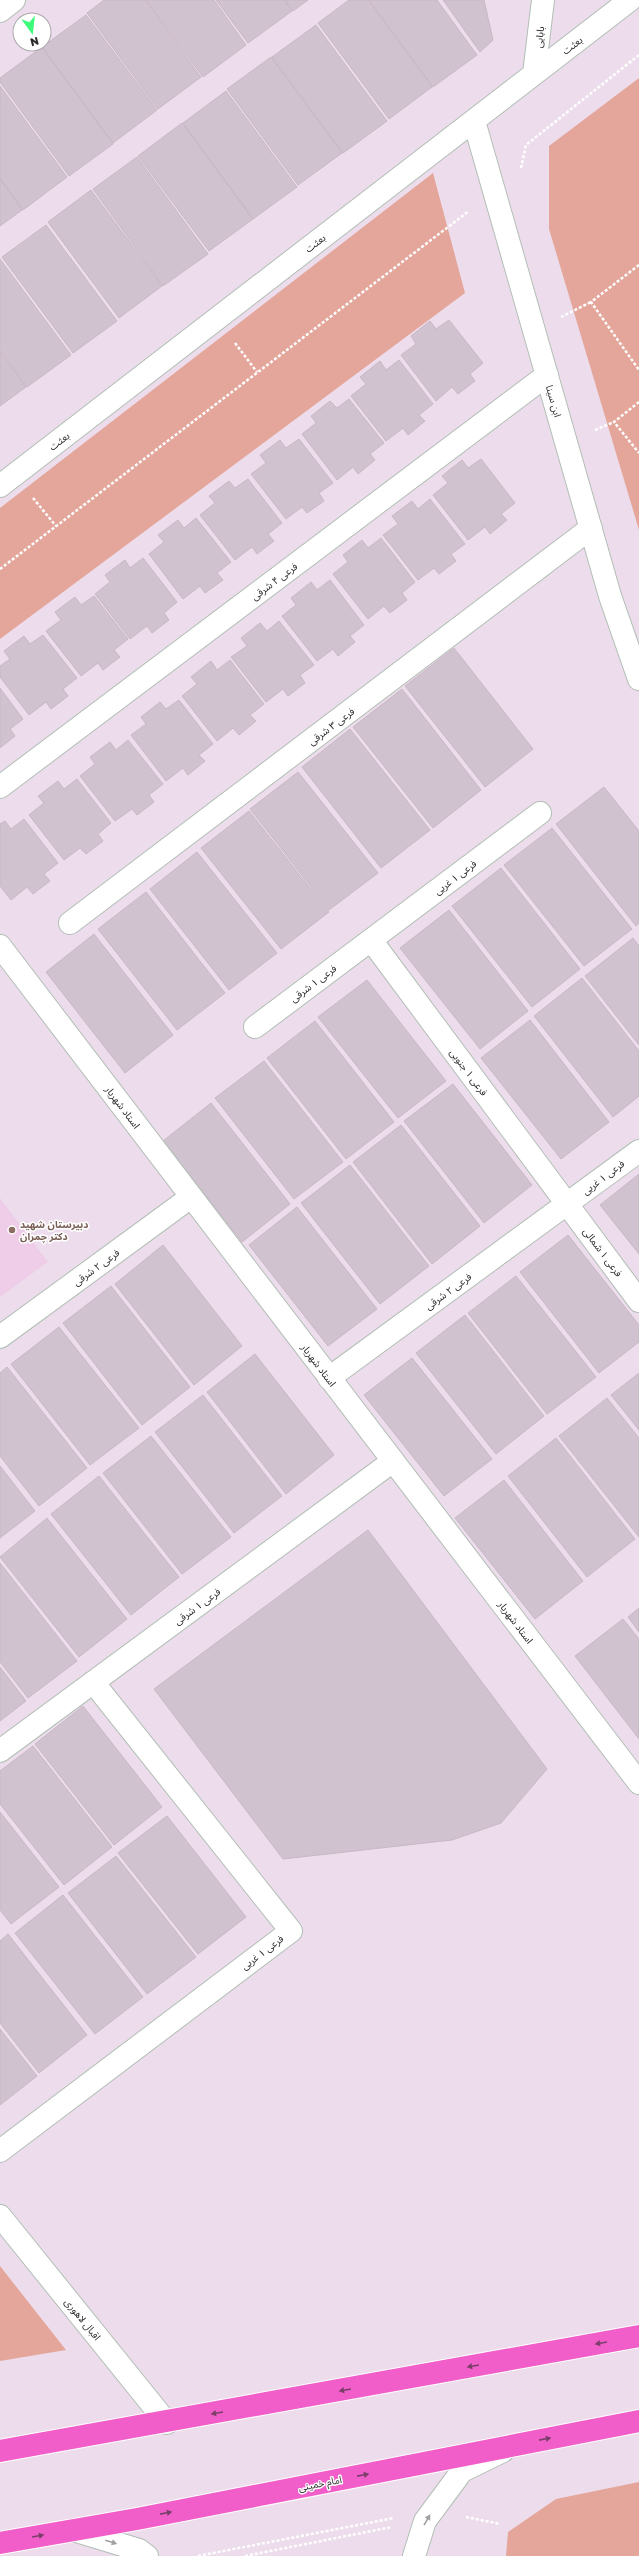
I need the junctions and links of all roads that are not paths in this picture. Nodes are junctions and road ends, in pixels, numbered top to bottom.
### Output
1 (14, 0) edge
2 (543, 0) edge
3 (630, 0) edge
4 (0, 11) edge
5 (534, 74) junction
6 (474, 121) junction
7 (547, 375) junction
8 (0, 486) edge
9 (591, 528) junction
10 (639, 679) edge
11 (0, 787) edge
12 (540, 813) dead end
13 (70, 924) dead end
14 (371, 940) junction
15 (0, 946) edge
16 (254, 1027) dead end
17 (639, 1151) edge
18 (191, 1197) junction
19 (567, 1204) junction
20 (639, 1301) edge
21 (0, 1337) edge
22 (329, 1378) junction
23 (393, 1461) junction
24 (93, 1682) junction
25 (0, 1751) edge
26 (639, 1783) edge
27 (0, 2151) edge
28 (0, 2216) edge
29 (639, 2336) edge
30 (639, 2421) edge
31 (167, 2423) junction
32 (514, 2445) junction
33 (0, 2451) edge
34 (73, 2530) junction
35 (0, 2543) edge
36 (147, 2556) edge
37 (414, 2556) edge

1 - 4 street
2 - 5 street, بابایی
3 - 5 street, بعثت
5 - 6 street, بعثت
6 - 7 street, ابن سینا
6 - 8 street, بعثت
7 - 9 street, ابن سینا
7 - 11 street, فرعی ۴ شرقی
9 - 10 street, ابن سینا
9 - 13 street, فرعی ۳ شرقی
12 - 14 street, فرعی ۱ غربی
14 - 16 street, فرعی ۱ شرقی
14 - 19 street, فرعی ۱ جنوبی
15 - 18 street, استاد شهریار
17 - 19 street, فرعی ۱ غربی
18 - 21 street, فرعی ۲ شرقی
18 - 22 street, استاد شهریار
19 - 20 street, فرعی ۱ شمالی
19 - 22 street, فرعی ۲ شرقی
22 - 23 street, استاد شهریار
23 - 24 street, فرعی ۱ شرقی
23 - 26 street, استاد شهریار
24 - 25 street, فرعی ۱ شرقی
24 - 27 street, فرعی ۱ غربی
28 - 31 street, اقبال لاهوری
29 -> 31 main road
32 -> 30 main road, امام خمینی
31 - 33 main road
34 -> 32 main road, امام خمینی
37 -> 32 street
35 -> 34 main road, امام خمینی
34 -> 36 street

